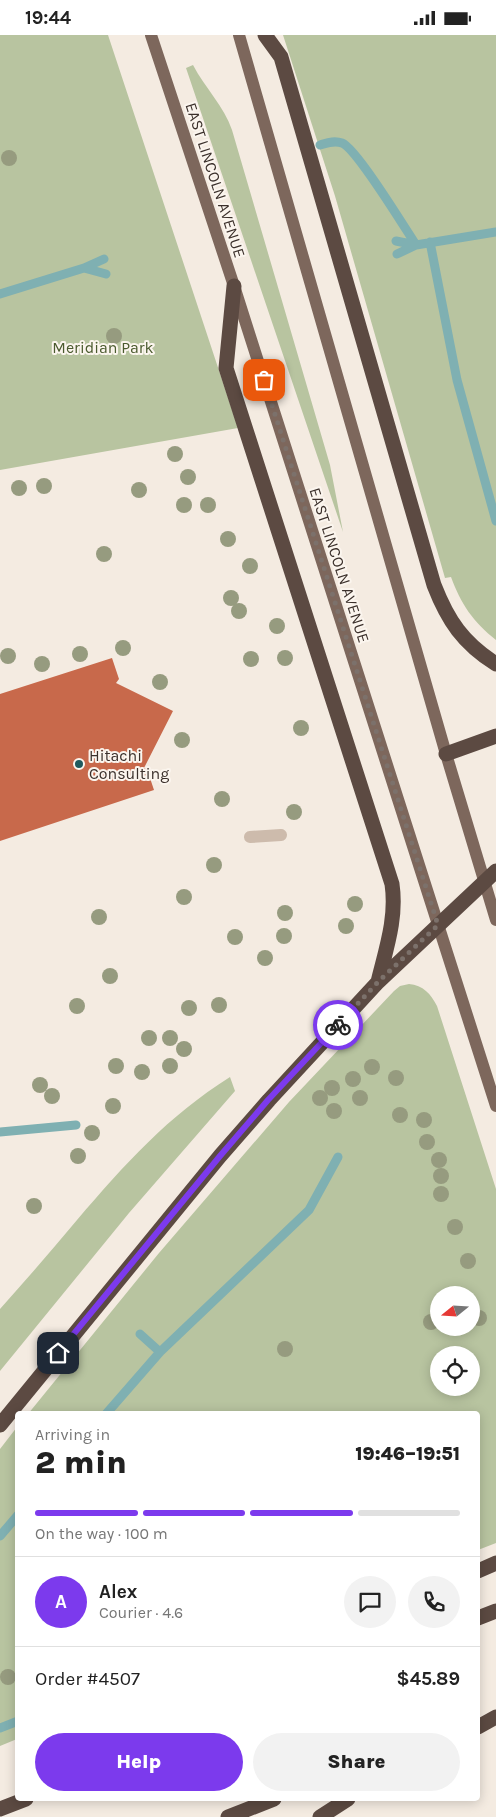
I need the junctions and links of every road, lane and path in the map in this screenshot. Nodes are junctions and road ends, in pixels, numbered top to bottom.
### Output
1 (151, 35) edge
2 (239, 35) edge
3 (265, 35) edge
4 (234, 286) junction
5 (496, 664) edge
6 (496, 735) edge
7 (446, 754) junction
8 (280, 835) dead end
9 (250, 837) dead end
10 (496, 871) edge
11 (484, 883) junction
12 (496, 920) edge
13 (438, 925) junction
14 (378, 982) junction
15 (496, 1106) edge
16 (0, 1425) edge
17 (496, 1563) edge
18 (480, 1570) edge
19 (496, 1611) edge
20 (480, 1617) edge
21 (496, 1710) edge
22 (480, 1716) edge
23 (496, 1717) edge
24 (480, 1726) edge
25 (21, 1801) edge
26 (269, 1801) edge
27 (345, 1801) edge
28 (0, 1809) edge
29 (228, 1817) edge
30 (320, 1817) edge

1 - 4 main road, EAST LINCOLN AVENUE
2 - 7 main road
3 - 5 highway
4 - 13 main road, EAST LINCOLN AVENUE
4 - 14 highway
6 - 7 highway
7 - 11 main road
8 - 9 lane
10 - 11 highway
11 - 12 main road
11 - 13 highway
13 - 14 highway
13 - 15 main road, EAST LINCOLN AVENUE
14 - 16 highway
17 - 18 highway
19 - 20 highway
21 - 22 highway
23 - 24 highway
25 - 28 highway
26 - 29 highway
27 - 30 highway

